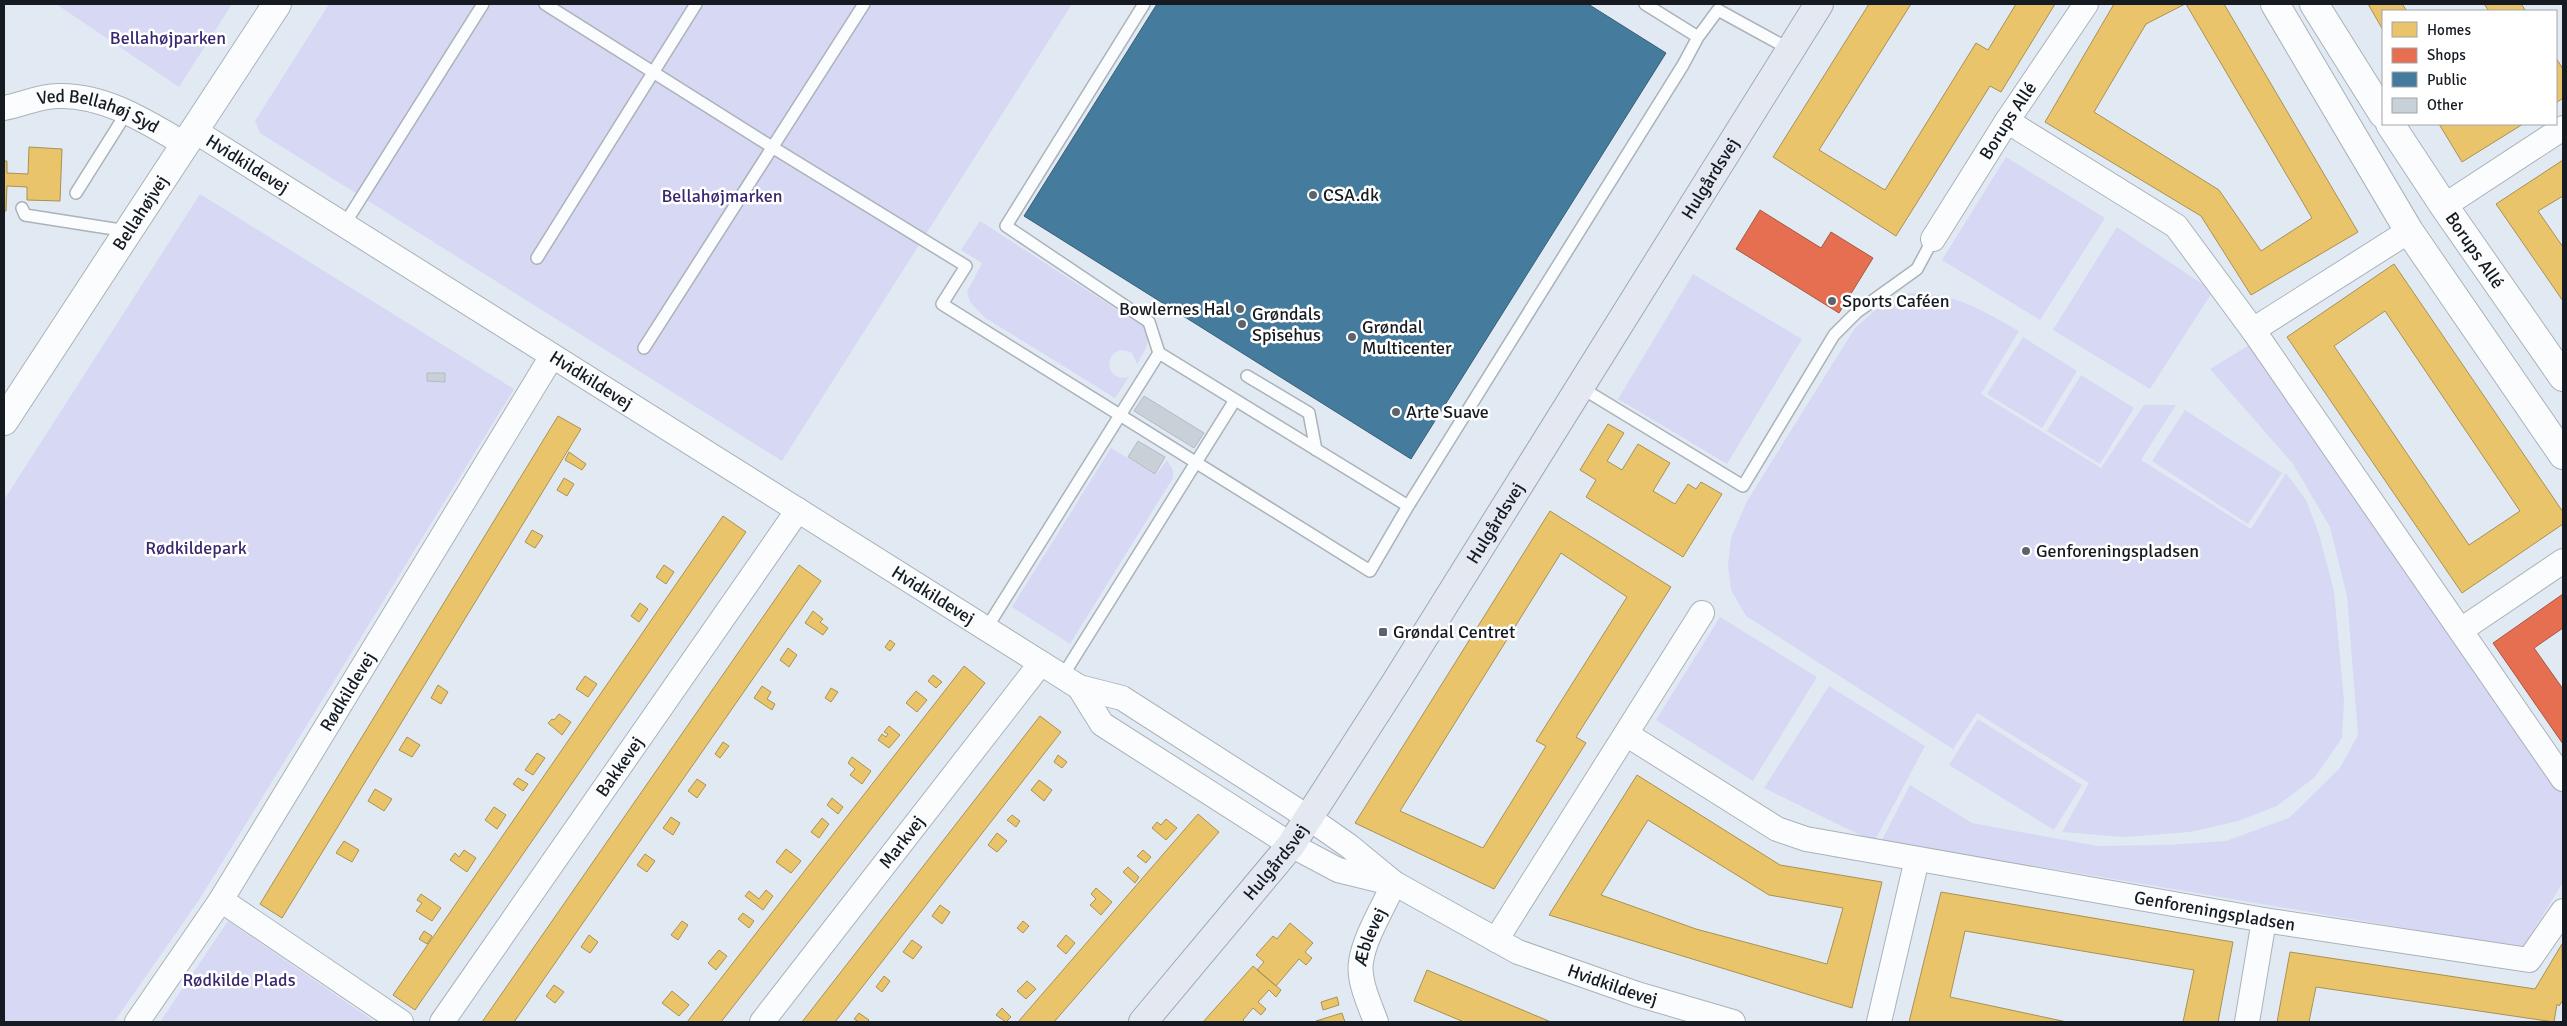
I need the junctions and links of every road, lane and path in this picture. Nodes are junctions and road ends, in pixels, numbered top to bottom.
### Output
1 (277, 4) edge
2 (483, 4) edge
3 (545, 4) edge
4 (696, 4) edge
5 (864, 4) edge
6 (1144, 4) edge
7 (1645, 4) edge
8 (1819, 4) edge
9 (2086, 4) edge
10 (2275, 4) edge
11 (2314, 4) edge
12 (1698, 37) junction
13 (1791, 50) junction
14 (653, 72) junction
15 (4, 108) edge
16 (127, 112) junction
17 (2382, 112) edge
18 (2007, 121) junction
19 (2391, 125) edge
20 (2563, 128) edge
21 (191, 138) junction
22 (772, 147) junction
23 (76, 193) dead end
24 (2444, 206) junction
25 (22, 208) dead end
26 (344, 225) junction
27 (129, 231) junction
28 (2409, 231) junction
29 (1933, 239) joint
30 (538, 258) dead end
31 (2253, 330) junction
32 (644, 348) dead end
33 (1158, 353) junction
34 (552, 356) junction
35 (1247, 376) dead end
36 (2563, 377) edge
37 (1580, 387) junction
38 (1235, 400) junction
39 (1120, 415) junction
40 (4, 421) edge
41 (1316, 450) junction
42 (2563, 455) edge
43 (1196, 463) junction
44 (1408, 506) junction
45 (798, 510) junction
46 (2563, 561) edge
47 (1702, 613) dead end
48 (986, 629) junction
49 (2461, 630) junction
50 (1041, 663) junction
51 (1071, 682) junction
52 (1626, 734) junction
53 (2563, 779) edge
54 (1309, 818) junction
55 (1291, 845) junction
56 (1917, 859) junction
57 (1394, 883) junction
58 (221, 900) junction
59 (2563, 911) edge
60 (2264, 920) junction
61 (1496, 940) junction
62 (137, 1022) edge
63 (401, 1022) edge
64 (442, 1022) edge
65 (762, 1022) edge
66 (1143, 1022) edge
67 (1376, 1022) edge
68 (1733, 1022) edge
69 (1879, 1022) edge
70 (2247, 1022) edge

1 - 21 street, Bellahøjvej
2 - 26 lane
3 - 14 lane
4 - 14 lane
5 - 22 lane
6 - 33 lane
7 - 12 lane
8 - 13 main road, Hulgårdsvej
9 - 18 street, Borups Allé
10 - 28 street
11 - 17 street
12 - 13 lane
12 - 44 lane
13 - 37 main road, Hulgårdsvej
14 - 22 lane
14 - 30 lane
15 - 16 street, Ved Bellahøj Syd
16 - 21 street, Ved Bellahøj Syd
16 - 23 lane
18 - 29 street, Borups Allé
18 - 31 street
19 - 24 street, Borups Allé
20 - 24 street
21 - 26 street, Hvidkildevej
21 - 27 street, Bellahøjvej
22 - 32 lane
22 - 39 lane
24 - 36 street, Borups Allé
25 - 27 lane
26 - 34 street, Hvidkildevej
27 - 40 street, Bellahøjvej
28 - 31 street
28 - 42 street
29 - 37 lane
31 - 49 street
33 - 38 lane
33 - 39 lane, Hvidkildevej
34 - 45 street, Hvidkildevej
34 - 58 street, Rødkildevej
35 - 41 lane
37 - 54 main road, Hulgårdsvej
38 - 41 lane
38 - 43 lane
39 - 43 lane
39 - 48 lane, Hvidkildevej
41 - 44 lane
43 - 44 lane
43 - 51 lane
45 - 48 street, Hvidkildevej
45 - 64 street, Bakkevej
46 - 49 street
47 - 52 street
48 - 50 street, Hvidkildevej
49 - 53 street
50 - 51 street, Hvidkildevej
50 - 65 street, Markvej
51 - 54 street, Hvidkildevej
51 - 55 street, Hvidkildevej
52 - 56 street, Genforeningspladsen
52 - 61 street
54 - 55 main road, Hulgårdsvej
54 - 57 street, Hvidkildevej
55 - 57 street, Hvidkildevej
55 - 66 main road, Hulgårdsvej
56 - 60 street, Genforeningspladsen
56 - 69 street
57 - 61 street, Hvidkildevej
57 - 67 street, Æblevej
58 - 62 street, Rødkildevej
58 - 63 street
59 - 60 street, Genforeningspladsen
60 - 70 street
61 - 68 street, Hvidkildevej

